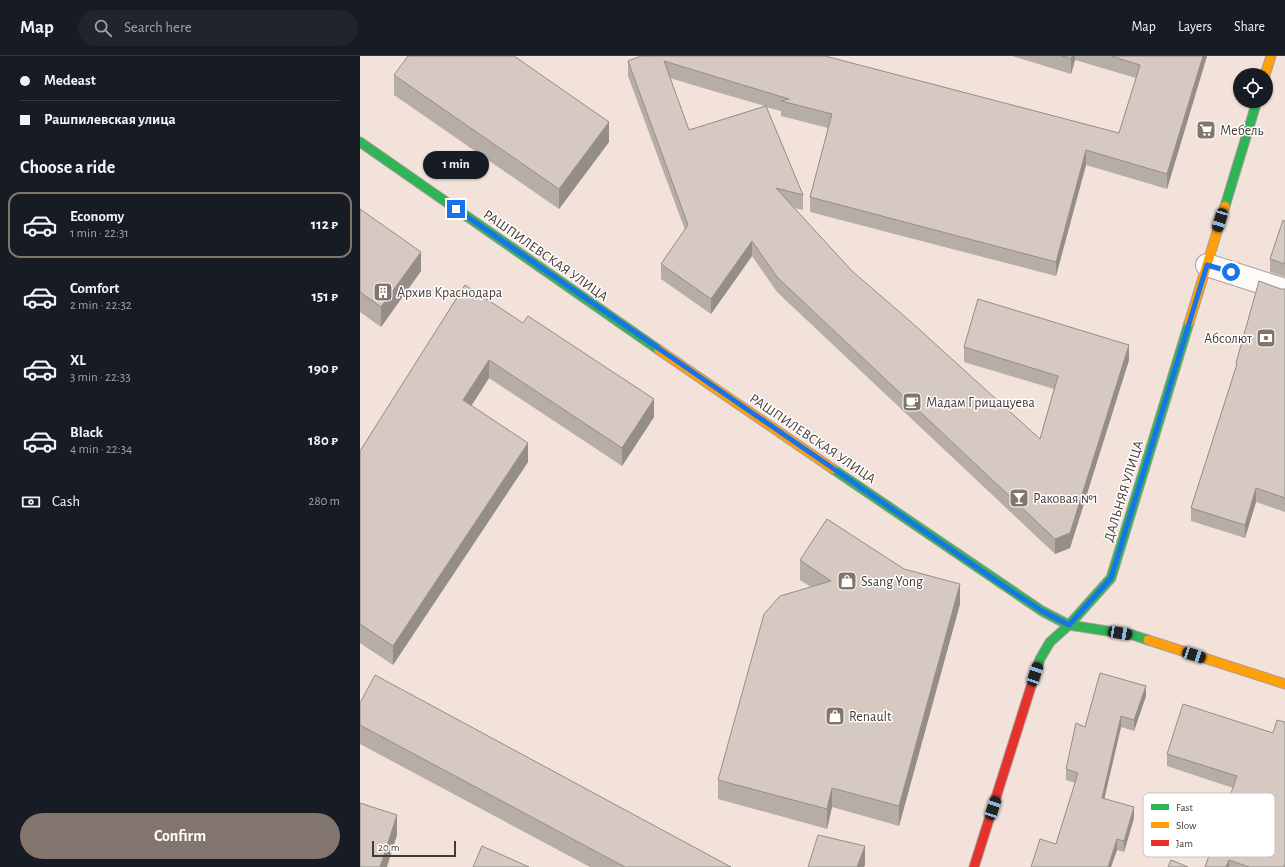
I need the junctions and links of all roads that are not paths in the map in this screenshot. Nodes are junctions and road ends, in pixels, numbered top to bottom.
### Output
1 (1271, 56) edge
2 (1267, 68) edge
3 (1255, 108) edge
4 (360, 142) edge
5 (1207, 265) junction
6 (1285, 290) edge
7 (1069, 625) junction
8 (1285, 684) edge
9 (974, 867) edge

1 - 2 street
3 - 5 street, ДАЛЬНЯЯ УЛИЦА
4 - 7 street, РАШПИЛЕВСКАЯ УЛИЦА
5 - 6 street
5 - 7 street, ДАЛЬНЯЯ УЛИЦА
7 - 8 street, РАШПИЛЕВСКАЯ УЛИЦА
7 - 9 street, ДАЛЬНЯЯ УЛИЦА

